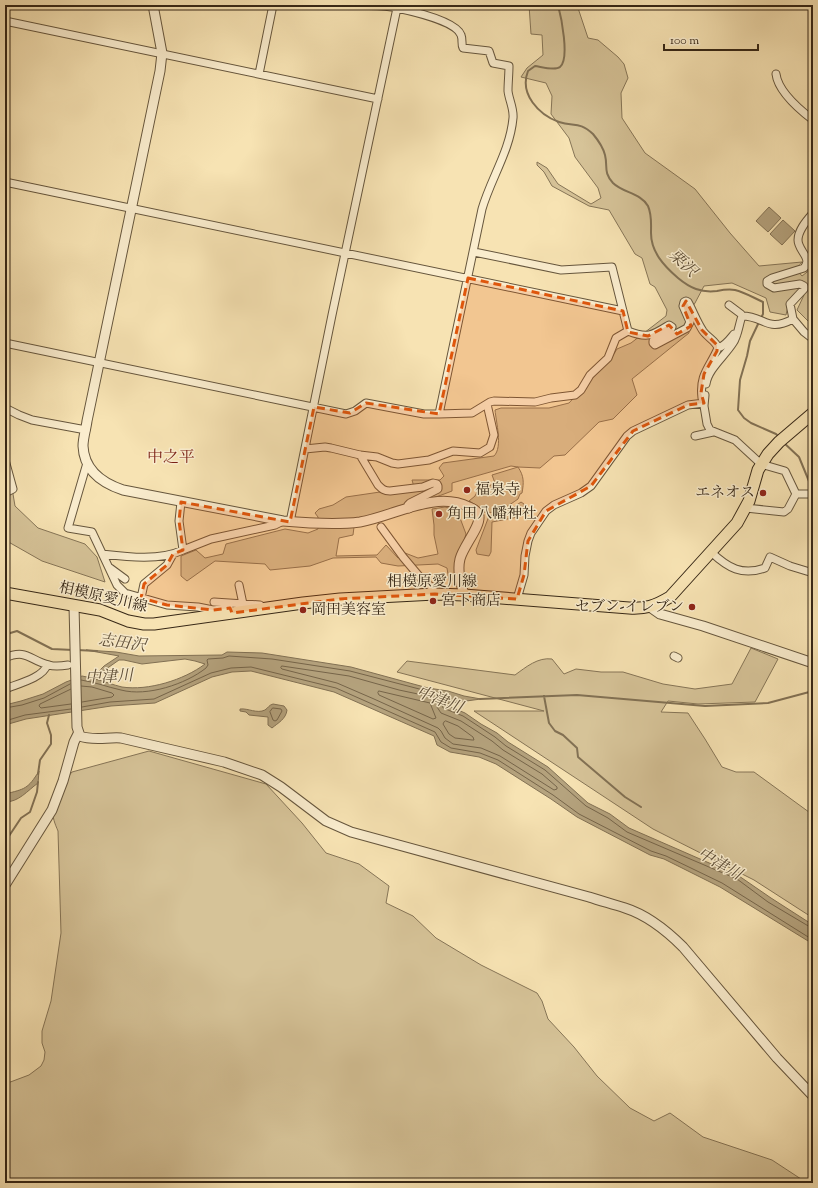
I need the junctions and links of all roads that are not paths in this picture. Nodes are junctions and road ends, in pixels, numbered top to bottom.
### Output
1 (153, 5) edge
2 (273, 5) edge
3 (355, 5) edge
4 (397, 8) junction
5 (5, 21) edge
6 (162, 53) junction
7 (259, 74) junction
8 (776, 74) dead end
9 (378, 98) junction
10 (813, 120) edge
11 (5, 182) edge
12 (131, 209) junction
13 (813, 212) edge
14 (474, 252) junction
15 (346, 253) junction
16 (468, 278) junction
17 (729, 306) dead end
18 (623, 311) junction
19 (742, 316) junction
20 (793, 319) junction
21 (628, 332) junction
22 (737, 334) junction
23 (813, 339) edge
24 (5, 343) edge
25 (718, 348) junction
26 (99, 363) junction
27 (704, 401) junction
28 (487, 404) junction
29 (314, 407) junction
30 (5, 408) edge
31 (813, 413) edge
32 (439, 414) junction
33 (86, 430) junction
34 (713, 432) junction
35 (695, 436) dead end
36 (305, 449) junction
37 (360, 455) junction
38 (5, 460) edge
39 (87, 462) junction
40 (761, 464) junction
41 (5, 488) edge
42 (796, 494) junction
43 (811, 494) edge
44 (182, 502) junction
45 (746, 508) junction
46 (409, 509) junction
47 (287, 521) junction
48 (381, 527) dead end
49 (183, 550) junction
50 (711, 552) junction
51 (103, 554) junction
52 (173, 554) junction
53 (110, 568) junction
54 (813, 572) edge
55 (125, 579) dead end
56 (239, 585) dead end
57 (6, 591) edge
58 (435, 594) junction
59 (464, 595) junction
60 (141, 598) junction
61 (517, 599) junction
62 (214, 602) dead end
63 (243, 604) junction
64 (650, 607) junction
65 (267, 608) junction
66 (74, 610) junction
67 (232, 613) junction
68 (5, 658) edge
69 (813, 663) edge
70 (47, 665) junction
71 (68, 665) dead end
72 (5, 689) edge
73 (78, 731) junction
74 (5, 885) edge
75 (813, 1096) edge

1 - 6 street
2 - 7 street
3 - 4 street
4 - 9 street
4 - 14 street
5 - 6 street
6 - 7 street
6 - 12 street
7 - 9 street
8 - 10 street
9 - 15 street
11 - 12 street
12 - 15 street
12 - 26 street
13 - 20 street
14 - 16 street
14 - 18 street
15 - 16 street
15 - 29 street
16 - 18 street
16 - 32 street
17 - 19 street
18 - 21 street
19 - 20 street
19 - 22 street
20 - 23 street
21 - 25 street
21 - 28 street
22 - 25 street
22 - 27 street
24 - 26 street
25 - 27 street
26 - 29 street
26 - 33 street
27 - 34 street
27 - 61 street
28 - 32 street
28 - 37 street
29 - 32 street
29 - 36 street
30 - 33 street
31 - 40 main road, 相模原愛川線
33 - 39 street
34 - 35 street
34 - 40 street
36 - 37 street
36 - 47 street
37 - 46 street
38 - 41 street
39 - 44 street
39 - 51 street
40 - 42 street
40 - 45 main road, 相模原愛川線
42 - 43 street
42 - 45 street
44 - 47 street
44 - 49 street
45 - 50 main road, 相模原愛川線
46 - 47 street
46 - 59 street
47 - 49 street
48 - 58 street
49 - 52 street
50 - 54 street
50 - 64 main road, 相模原愛川線
51 - 52 street
51 - 53 street
52 - 60 street
53 - 55 street
53 - 60 street
56 - 63 street
57 - 66 main road, 相模原愛川線
58 - 59 main road, 相模原愛川線
58 - 65 main road, 相模原愛川線
59 - 61 main road, 相模原愛川線
60 - 67 street
61 - 64 main road, 相模原愛川線
62 - 63 street
63 - 65 street
64 - 69 street
65 - 67 main road, 相模原愛川線
66 - 67 main road, 相模原愛川線
66 - 73 street
68 - 70 street
70 - 71 street
70 - 72 street
73 - 74 street
73 - 75 street

